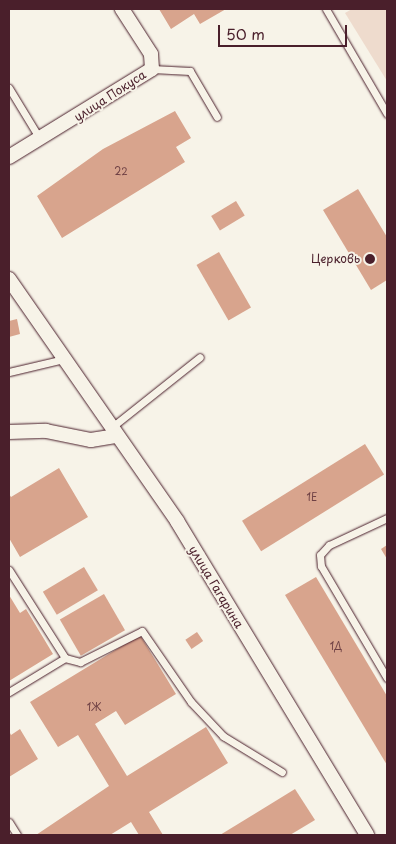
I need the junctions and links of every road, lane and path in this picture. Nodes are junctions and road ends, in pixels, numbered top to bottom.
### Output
1 (122, 9) edge
2 (326, 9) edge
3 (152, 69) junction
4 (9, 88) edge
5 (387, 114) edge
6 (217, 117) dead end
7 (40, 140) junction
8 (9, 158) edge
9 (9, 279) edge
10 (200, 357) dead end
11 (64, 359) junction
12 (9, 372) edge
13 (9, 432) edge
14 (114, 432) junction
15 (387, 518) edge
16 (9, 570) edge
17 (65, 658) junction
18 (387, 678) edge
19 (9, 692) edge
20 (282, 772) dead end
21 (9, 822) edge
22 (364, 834) edge
23 (17, 835) edge

1 - 3 street, улица Покуса
2 - 5 lane
3 - 6 lane
3 - 7 street, улица Покуса
4 - 7 lane
7 - 8 street, улица Покуса
9 - 11 street
10 - 14 lane
11 - 12 lane
11 - 14 street
13 - 14 street
14 - 22 street, улица Гагарина
15 - 18 lane
16 - 17 lane
17 - 19 lane
17 - 20 lane
21 - 23 lane

